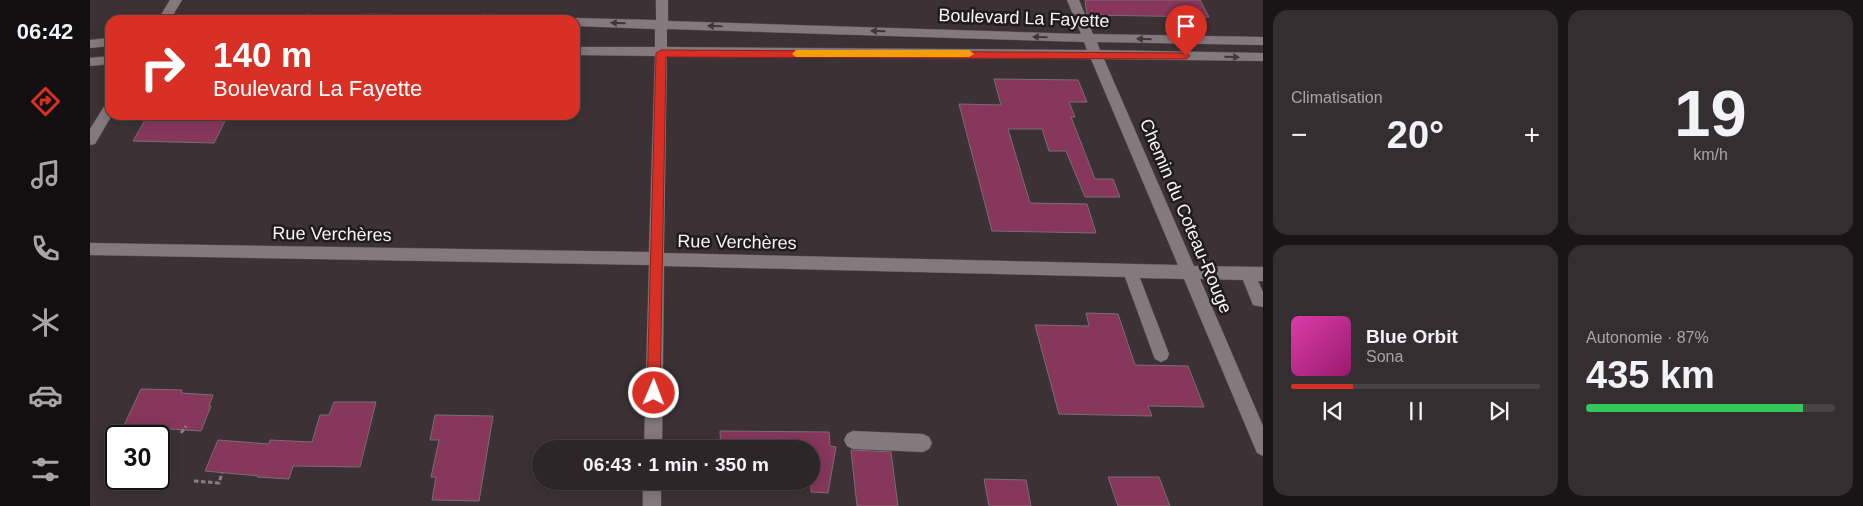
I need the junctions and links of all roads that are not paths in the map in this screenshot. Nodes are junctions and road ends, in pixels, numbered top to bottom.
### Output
1 (176, 0) edge
2 (662, 0) edge
3 (1073, 0) edge
4 (167, 15) edge
5 (580, 22) edge
6 (662, 24) junction
7 (1089, 38) junction
8 (1263, 41) edge
9 (105, 42) edge
10 (90, 44) edge
11 (580, 51) edge
12 (661, 53) junction
13 (1096, 54) junction
14 (1263, 57) edge
15 (105, 60) edge
16 (90, 62) edge
17 (105, 116) edge
18 (90, 140) edge
19 (90, 249) edge
20 (657, 258) junction
21 (1130, 270) junction
22 (1189, 272) junction
23 (1247, 273) junction
24 (1263, 274) edge
25 (1263, 300) edge
26 (1161, 354) dead end
27 (653, 440) edge
28 (853, 440) dead end
29 (923, 443) dead end
30 (1263, 447) edge
31 (652, 490) edge
32 (652, 506) edge

1 - 4 street
2 - 6 street
3 - 7 street, Chemin du Coteau-Rouge
6 -> 5 street, Boulevard La Fayette
7 -> 6 street, Boulevard La Fayette
6 - 12 street
8 -> 7 street, Boulevard La Fayette
7 - 13 street, Chemin du Coteau-Rouge
9 - 10 street
11 - 12 street, Boulevard La Fayette
12 - 13 street, Boulevard La Fayette
12 - 20 street
13 -> 14 street, Boulevard La Fayette
13 - 22 street, Chemin du Coteau-Rouge
15 - 16 street
17 - 18 street
19 - 20 street, Rue Verchères
20 - 21 street, Rue Verchères
20 - 27 street
21 - 22 street, Rue Verchères
21 - 26 street
22 - 23 street, Rue Verchères
22 - 30 street, Chemin du Coteau-Rouge
23 - 24 street, Rue Verchères
23 - 25 street
28 - 29 street
31 - 32 street

